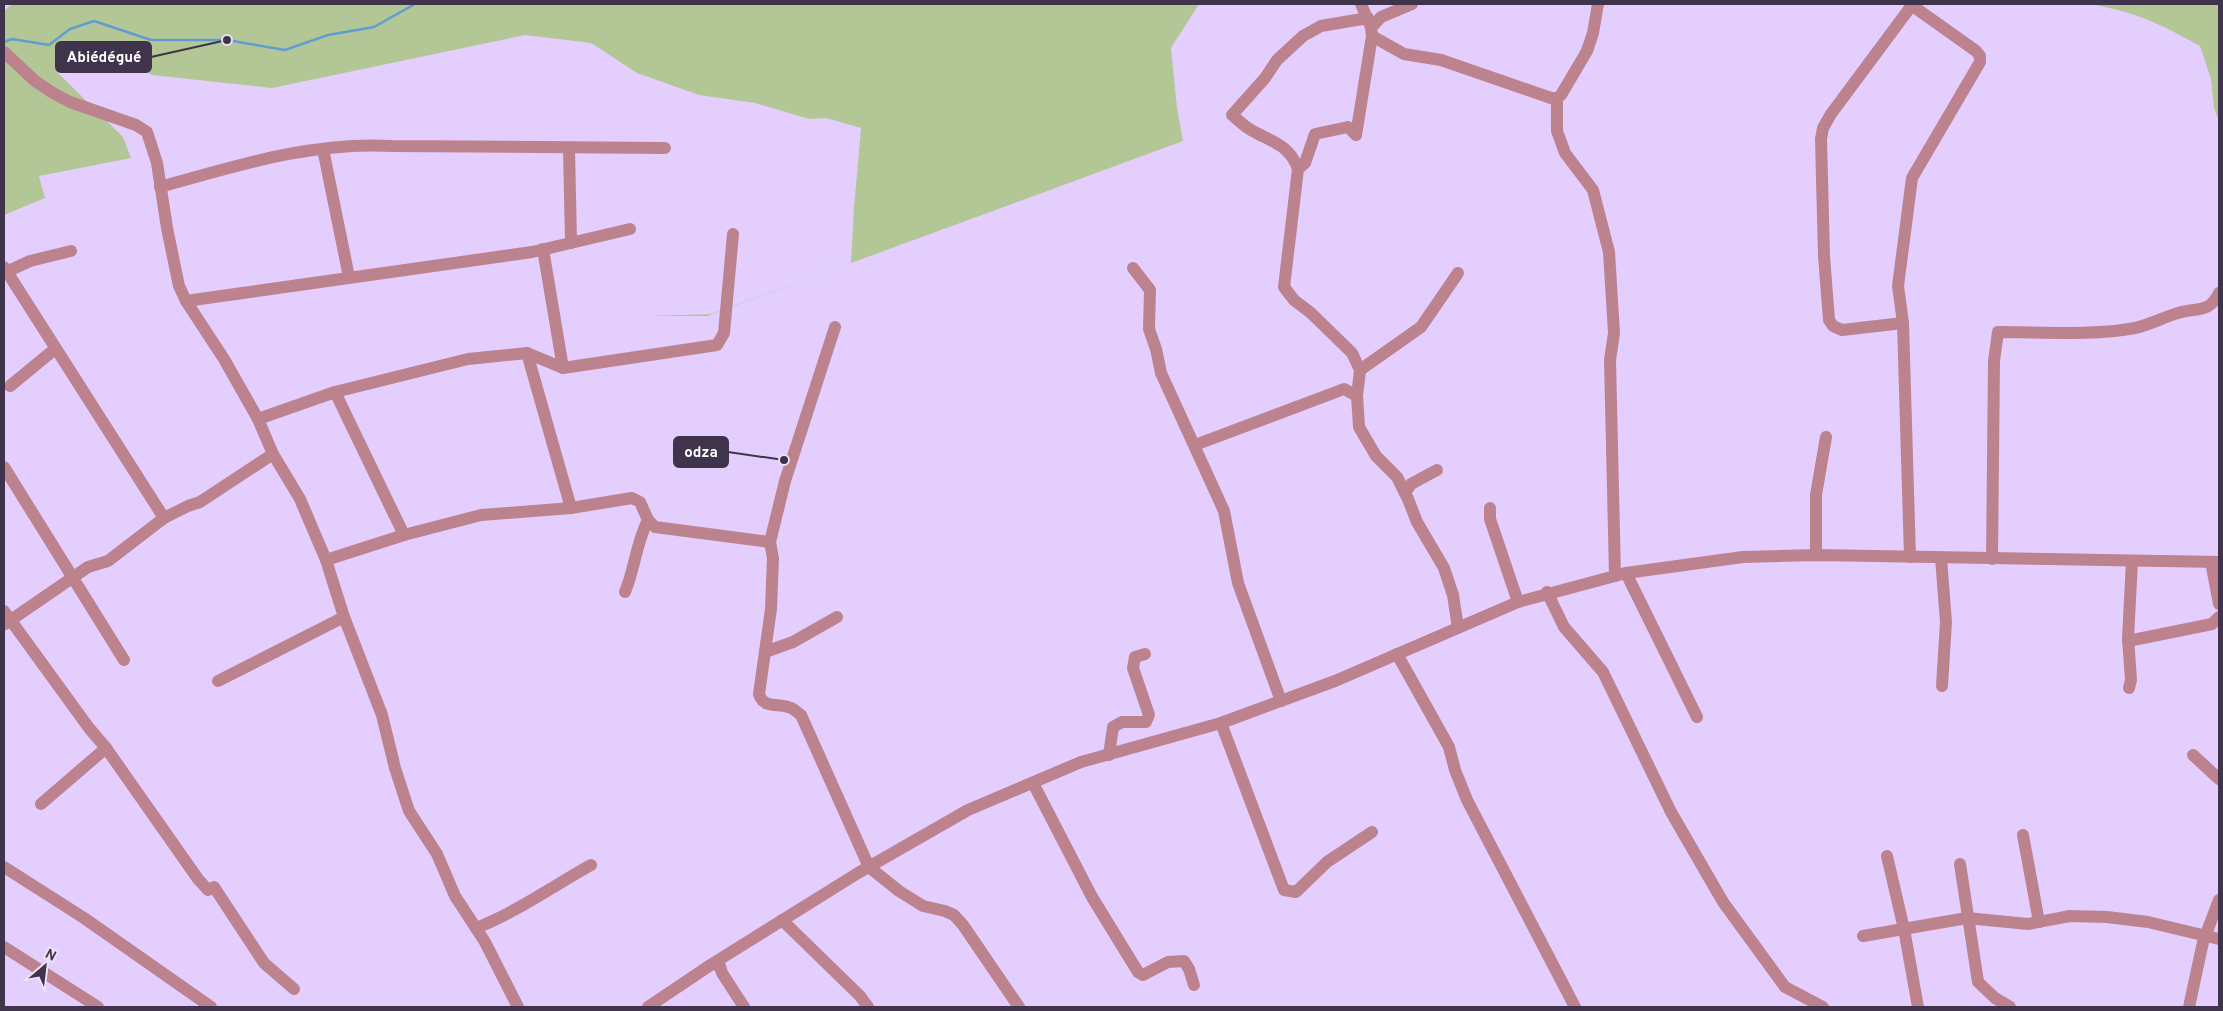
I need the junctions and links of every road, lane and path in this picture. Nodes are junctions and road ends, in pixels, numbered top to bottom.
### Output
1 (1361, 4) edge
2 (1412, 4) edge
3 (1598, 4) edge
4 (1911, 4) edge
5 (1370, 27) junction
6 (4, 52) edge
7 (1557, 98) junction
8 (569, 148) junction
9 (665, 148) dead end
10 (323, 149) junction
11 (1298, 169) junction
12 (160, 187) junction
13 (630, 229) dead end
14 (734, 234) dead end
15 (571, 243) junction
16 (543, 249) junction
17 (71, 251) dead end
18 (1133, 268) dead end
19 (5, 270) edge
20 (1458, 273) dead end
21 (349, 277) junction
22 (2219, 293) edge
23 (186, 301) junction
24 (1903, 323) junction
25 (835, 327) dead end
26 (55, 349) junction
27 (527, 353) junction
28 (563, 368) junction
29 (1360, 370) junction
30 (10, 386) dead end
31 (335, 392) junction
32 (1357, 396) junction
33 (258, 419) junction
34 (1826, 437) dead end
35 (1195, 445) junction
36 (274, 454) junction
37 (4, 467) edge
38 (1437, 470) dead end
39 (1405, 493) junction
40 (571, 508) junction
41 (1490, 508) dead end
42 (164, 518) junction
43 (648, 520) junction
44 (404, 535) junction
45 (770, 542) junction
46 (1816, 555) junction
47 (1910, 558) junction
48 (1941, 558) junction
49 (1992, 559) junction
50 (326, 560) junction
51 (2132, 560) junction
52 (2215, 562) edge
53 (1620, 574) junction
54 (72, 578) junction
55 (625, 592) dead end
56 (1547, 592) junction
57 (1518, 602) junction
58 (2219, 604) edge
59 (344, 617) junction
60 (837, 617) dead end
61 (2219, 617) edge
62 (6, 619) edge
63 (1458, 628) junction
64 (2128, 641) junction
65 (765, 652) junction
66 (1145, 654) dead end
67 (1397, 654) junction
68 (124, 660) dead end
69 (218, 681) dead end
70 (1942, 686) dead end
71 (2129, 688) dead end
72 (1281, 701) junction
73 (1696, 717) dead end
74 (1221, 723) junction
75 (106, 748) junction
76 (1109, 755) junction
77 (2193, 755) dead end
78 (2219, 779) edge
79 (1033, 783) junction
80 (41, 804) dead end
81 (1372, 832) dead end
82 (2023, 835) dead end
83 (1887, 856) dead end
84 (1960, 864) dead end
85 (591, 866) dead end
86 (4, 867) edge
87 (869, 867) junction
88 (2219, 900) edge
89 (1967, 918) junction
90 (782, 920) junction
91 (2039, 922) junction
92 (476, 928) junction
93 (1904, 929) junction
94 (2206, 935) junction
95 (1863, 936) dead end
96 (2219, 939) edge
97 (4, 947) edge
98 (714, 964) junction
99 (1194, 985) dead end
100 (294, 989) dead end
101 (98, 1007) edge
102 (211, 1007) edge
103 (518, 1007) edge
104 (648, 1007) edge
105 (744, 1007) edge
106 (868, 1007) edge
107 (1019, 1007) edge
108 (1575, 1007) edge
109 (1823, 1007) edge
110 (1918, 1007) edge
111 (2010, 1007) edge
112 (2188, 1007) edge

1 - 5 street
2 - 5 street
3 - 7 street
4 - 24 street
4 - 24 street
5 - 7 street
5 - 11 street
5 - 11 street
6 - 12 street
7 - 53 street
8 - 9 street
8 - 10 street
8 - 15 street
10 - 12 street
10 - 21 street
11 - 29 street
12 - 23 street
13 - 15 street
14 - 28 street
15 - 16 street
16 - 21 street
16 - 28 street
17 - 19 street
18 - 35 street
19 - 26 street
20 - 29 street
21 - 23 street
22 - 49 street
23 - 33 street
24 - 47 street
25 - 45 street
26 - 30 street
26 - 42 street
27 - 28 street
27 - 31 street
27 - 40 street
29 - 32 street
31 - 33 street
31 - 44 street
32 - 35 street
32 - 39 street
33 - 36 street
34 - 46 street
35 - 72 street
36 - 42 street
36 - 50 street
37 - 54 street
38 - 39 street
39 - 63 street
40 - 43 street
40 - 44 street
41 - 57 street
42 - 54 street
43 - 45 street
43 - 55 street
44 - 50 street
45 - 65 street
46 - 47 street
46 - 53 street
47 - 48 street
48 - 49 street
48 - 70 street
49 - 51 street
50 - 59 street
51 - 52 street
51 - 64 street
52 - 58 street
53 - 56 street
53 - 73 street
54 - 62 street
54 - 68 street
56 - 57 street
56 - 109 street
57 - 63 street
59 - 69 street
59 - 92 street
60 - 65 street
61 - 64 street
62 - 75 street
63 - 67 street
64 - 71 street
65 - 87 street
66 - 76 street
67 - 72 street
67 - 108 street
72 - 74 street
74 - 76 street
74 - 81 street
75 - 80 street
75 - 100 street
76 - 79 street
77 - 78 street
79 - 87 street
79 - 99 street
82 - 91 street
83 - 93 street
84 - 89 street
85 - 92 street
86 - 102 street
87 - 90 street
87 - 107 street
88 - 94 street
89 - 91 street
89 - 93 street
89 - 111 street
90 - 98 street
90 - 106 street
91 - 94 street
92 - 103 street
93 - 95 street
93 - 110 street
94 - 96 street
94 - 112 street
97 - 101 street
98 - 104 street
98 - 105 street

